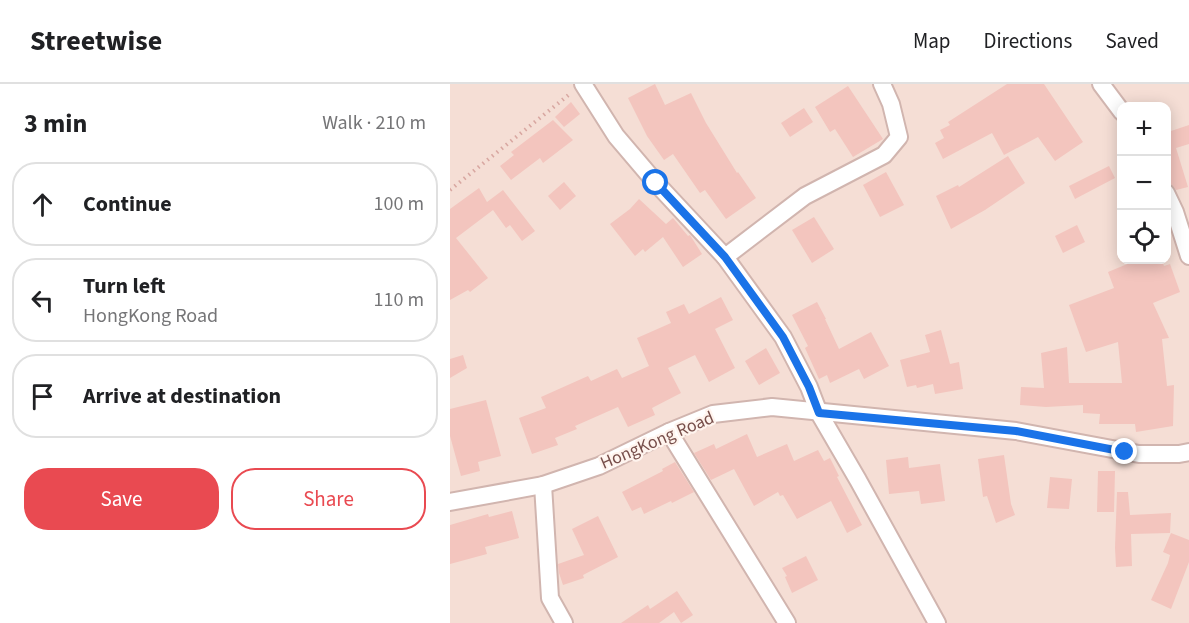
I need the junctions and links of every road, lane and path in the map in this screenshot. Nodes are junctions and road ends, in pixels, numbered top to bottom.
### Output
1 (882, 84) edge
2 (1101, 84) edge
3 (578, 88) edge
4 (1117, 105) edge
5 (450, 190) edge
6 (1171, 202) edge
7 (1189, 256) edge
8 (725, 257) junction
9 (819, 413) junction
10 (669, 432) junction
11 (1189, 452) edge
12 (543, 485) junction
13 (450, 502) edge
14 (564, 623) edge
15 (787, 623) edge
16 (937, 623) edge

1 - 8 street
2 - 4 street
3 - 5 path
3 - 8 street
6 - 7 street
8 - 9 street
9 - 10 street, HongKong Road
9 - 11 street, HongKong Road
9 - 16 street
10 - 12 street, HongKong Road
10 - 15 street
12 - 13 street, HongKong Road
12 - 14 street

